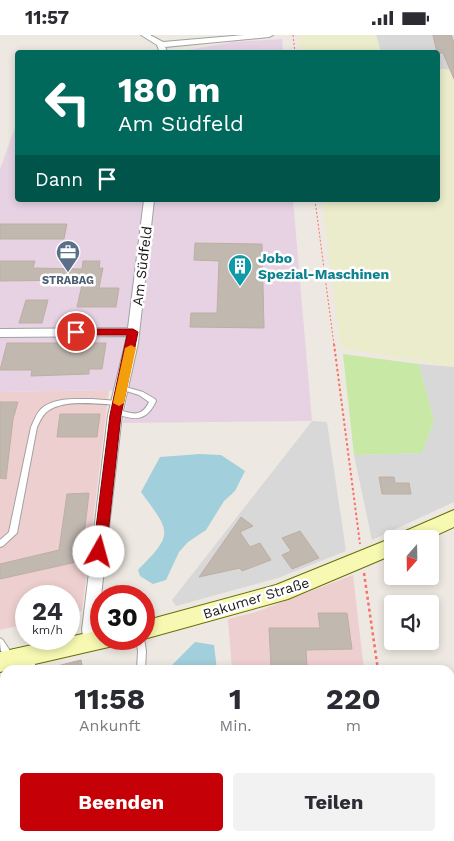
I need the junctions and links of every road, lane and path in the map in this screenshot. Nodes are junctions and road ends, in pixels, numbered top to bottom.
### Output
1 (145, 35) edge
2 (269, 35) edge
3 (293, 35) edge
4 (162, 49) edge
5 (295, 50) edge
6 (149, 202) edge
7 (315, 202) edge
8 (133, 332) junction
9 (0, 333) edge
10 (122, 389) junction
11 (118, 407) junction
12 (454, 518) edge
13 (428, 530) edge
14 (0, 544) edge
15 (384, 550) edge
16 (362, 560) junction
17 (96, 585) edge
18 (155, 627) edge
19 (90, 642) edge
20 (142, 650) edge
21 (14, 658) edge
22 (141, 665) edge
23 (377, 665) edge

1 - 4 street
2 - 4 street
3 - 5 path
6 - 8 street, Am Südfeld
7 - 16 path
8 - 9 street
8 - 10 street, Am Südfeld
10 - 11 street, Am Südfeld
10 - 11 lane
11 - 14 lane
11 - 17 street, Am Südfeld
12 - 13 street
15 - 16 street, Bakumer Straße
16 - 18 street, Bakumer Straße
16 - 23 path
19 - 21 street
20 - 22 lane

